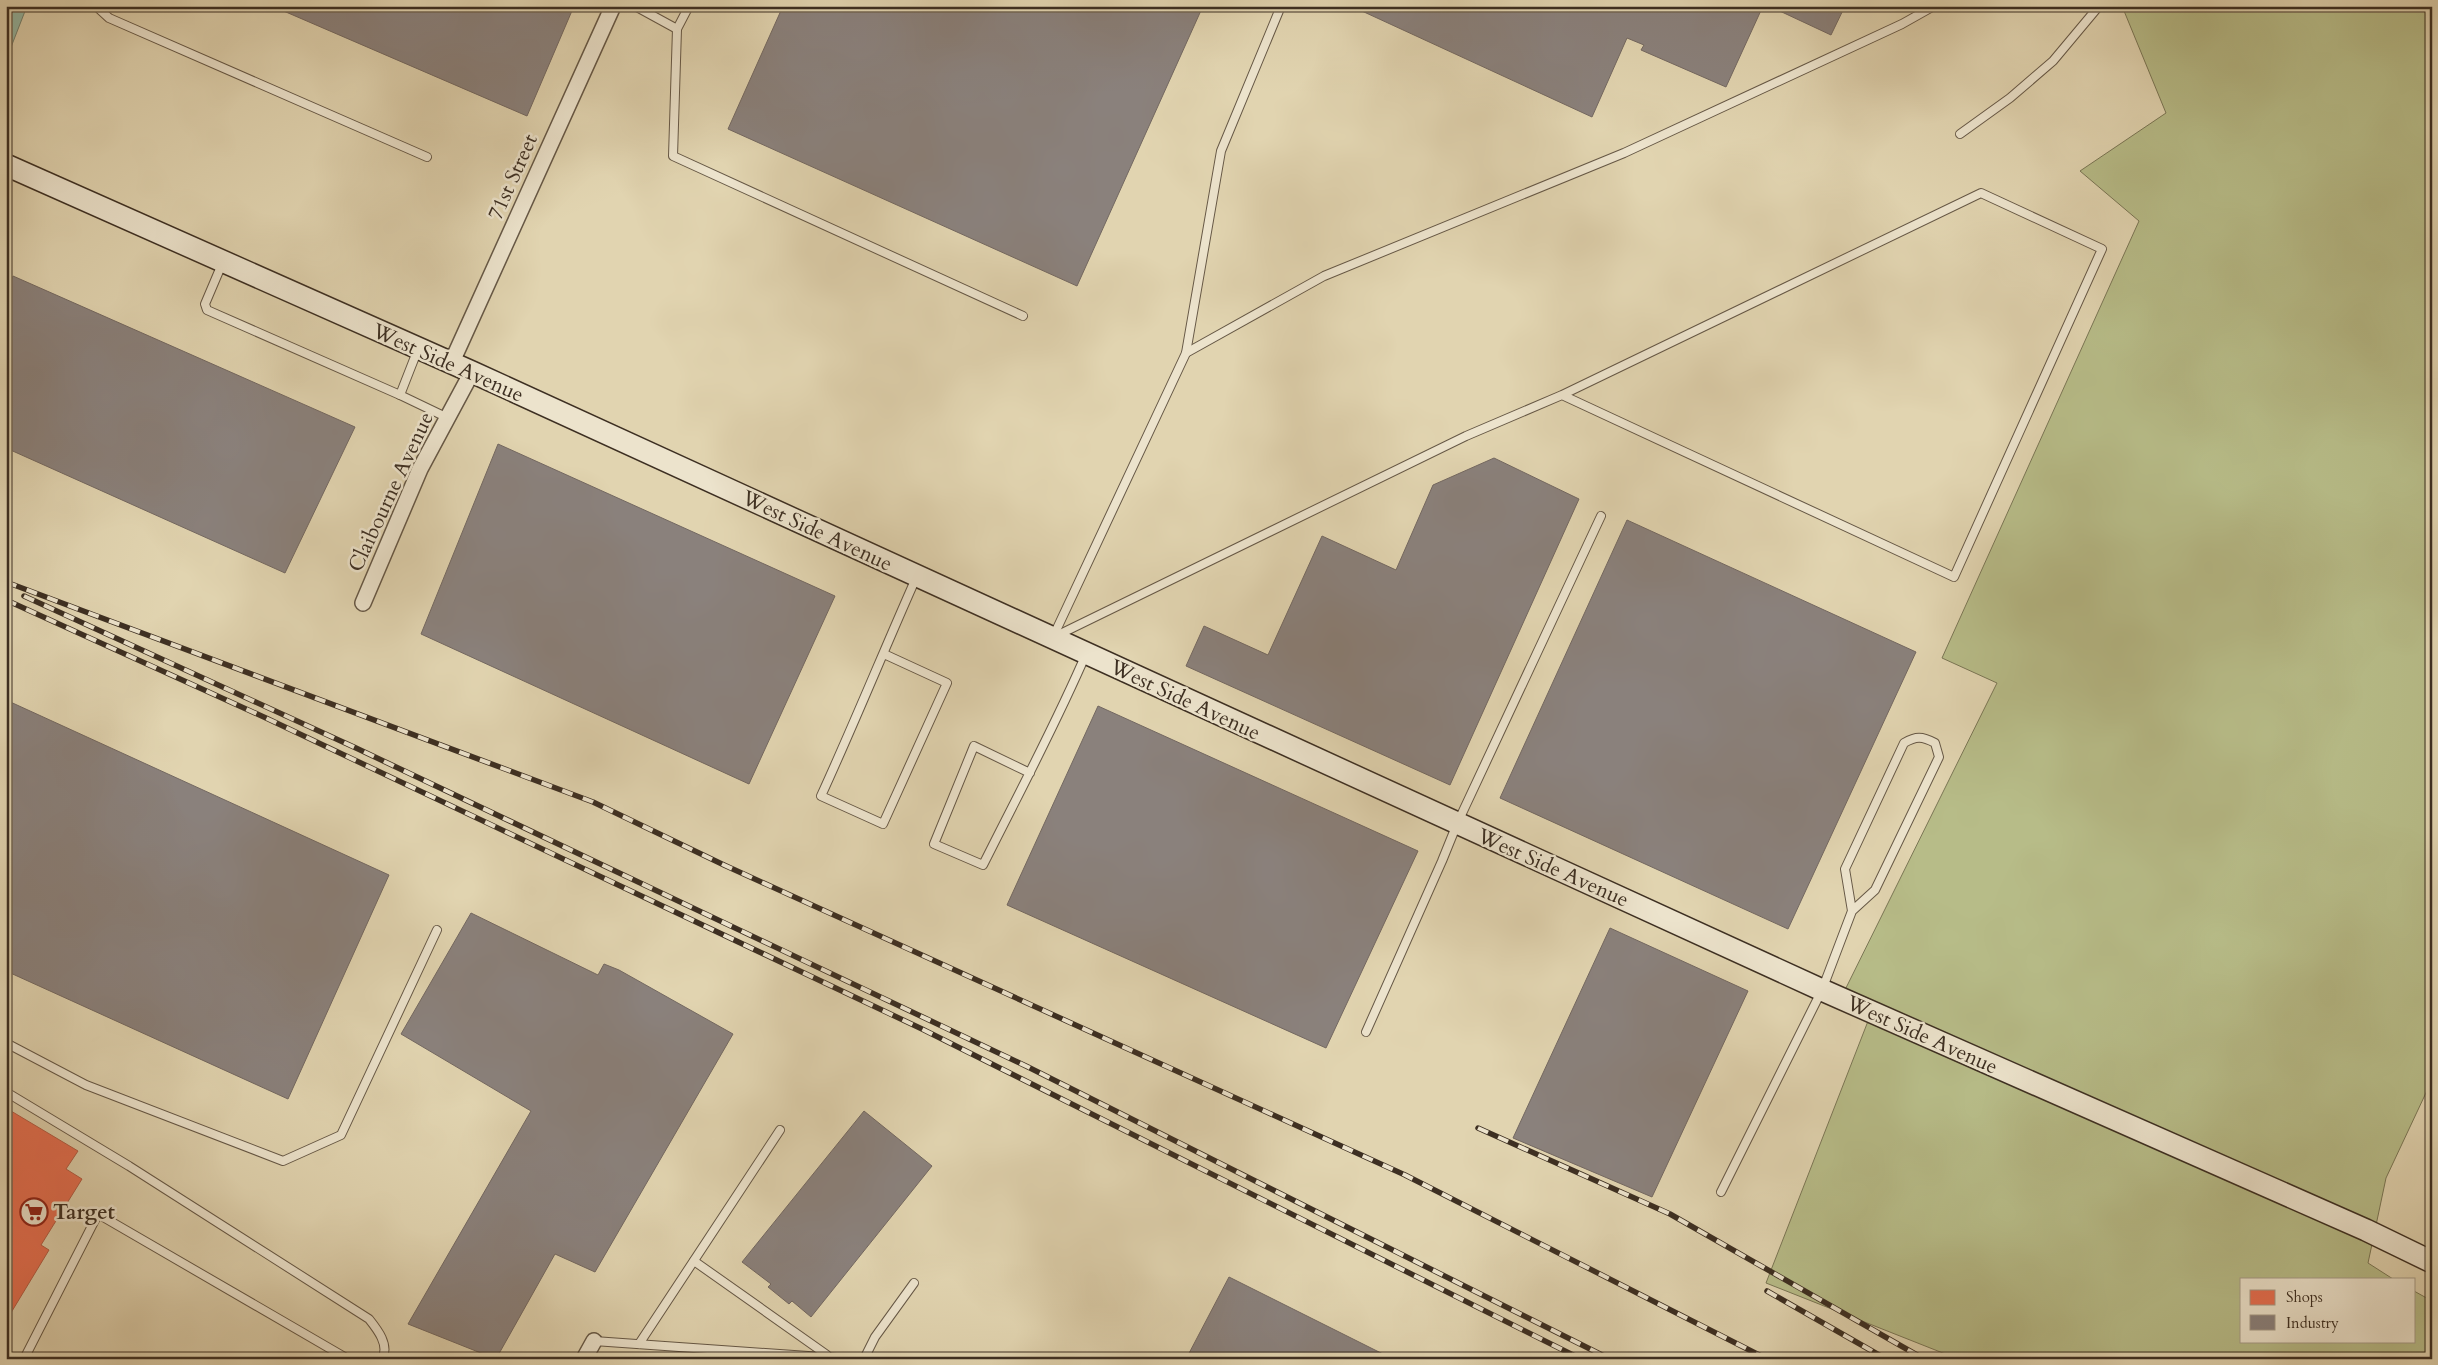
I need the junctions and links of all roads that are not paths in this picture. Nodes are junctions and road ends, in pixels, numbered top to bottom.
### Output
1 (96, 6) edge
2 (613, 6) edge
3 (635, 6) edge
4 (689, 6) edge
5 (1281, 6) edge
6 (1934, 6) edge
7 (2099, 6) edge
8 (677, 30) junction
9 (1960, 134) dead end
10 (427, 157) dead end
11 (6, 164) edge
12 (223, 262) junction
13 (1023, 316) dead end
14 (418, 349) junction
15 (1186, 353) junction
16 (451, 364) junction
17 (472, 372) junction
18 (400, 395) junction
19 (1562, 395) junction
20 (448, 418) junction
21 (1601, 516) dead end
22 (917, 576) junction
23 (363, 603) dead end
24 (1052, 638) junction
25 (884, 654) junction
26 (1086, 654) junction
27 (1030, 773) junction
28 (1457, 824) junction
29 (1852, 911) junction
30 (437, 930) dead end
31 (1822, 990) junction
32 (1366, 1032) dead end
33 (6, 1043) edge
34 (6, 1092) edge
35 (780, 1130) dead end
36 (1721, 1192) dead end
37 (694, 1261) junction
38 (2432, 1262) edge
39 (914, 1283) dead end
40 (594, 1341) joint
41 (639, 1344) junction
42 (828, 1356) junction
43 (24, 1359) edge
44 (348, 1359) edge
45 (382, 1359) edge
46 (584, 1359) edge
47 (851, 1359) edge
48 (864, 1359) edge

1 - 10 lane
2 - 16 street, 71st Street
3 - 8 lane
4 - 8 lane
5 - 15 lane
6 - 15 lane
7 - 9 lane
8 - 13 lane
11 - 12 street, West Side Avenue
12 - 14 street, West Side Avenue
12 - 18 lane
14 - 16 street, West Side Avenue
14 - 18 lane
15 - 24 lane
16 - 17 street, West Side Avenue
17 - 20 street, Claibourne Avenue
17 - 22 street, West Side Avenue
18 - 20 lane
19 - 19 lane
19 - 24 lane
20 - 23 street, Claibourne Avenue
21 - 28 lane
22 - 24 street, West Side Avenue
22 - 25 lane
24 - 26 street, West Side Avenue
25 - 25 lane
26 - 27 lane
26 - 28 street, West Side Avenue
27 - 27 lane
28 - 31 street, West Side Avenue
28 - 32 lane
29 - 29 lane
29 - 31 lane
30 - 33 lane
31 - 36 lane
31 - 38 street, West Side Avenue
34 - 45 lane
35 - 37 lane
37 - 41 lane
37 - 42 lane
39 - 48 lane
40 - 41 lane
40 - 46 street
41 - 42 lane
42 - 47 lane
43 - 44 lane

